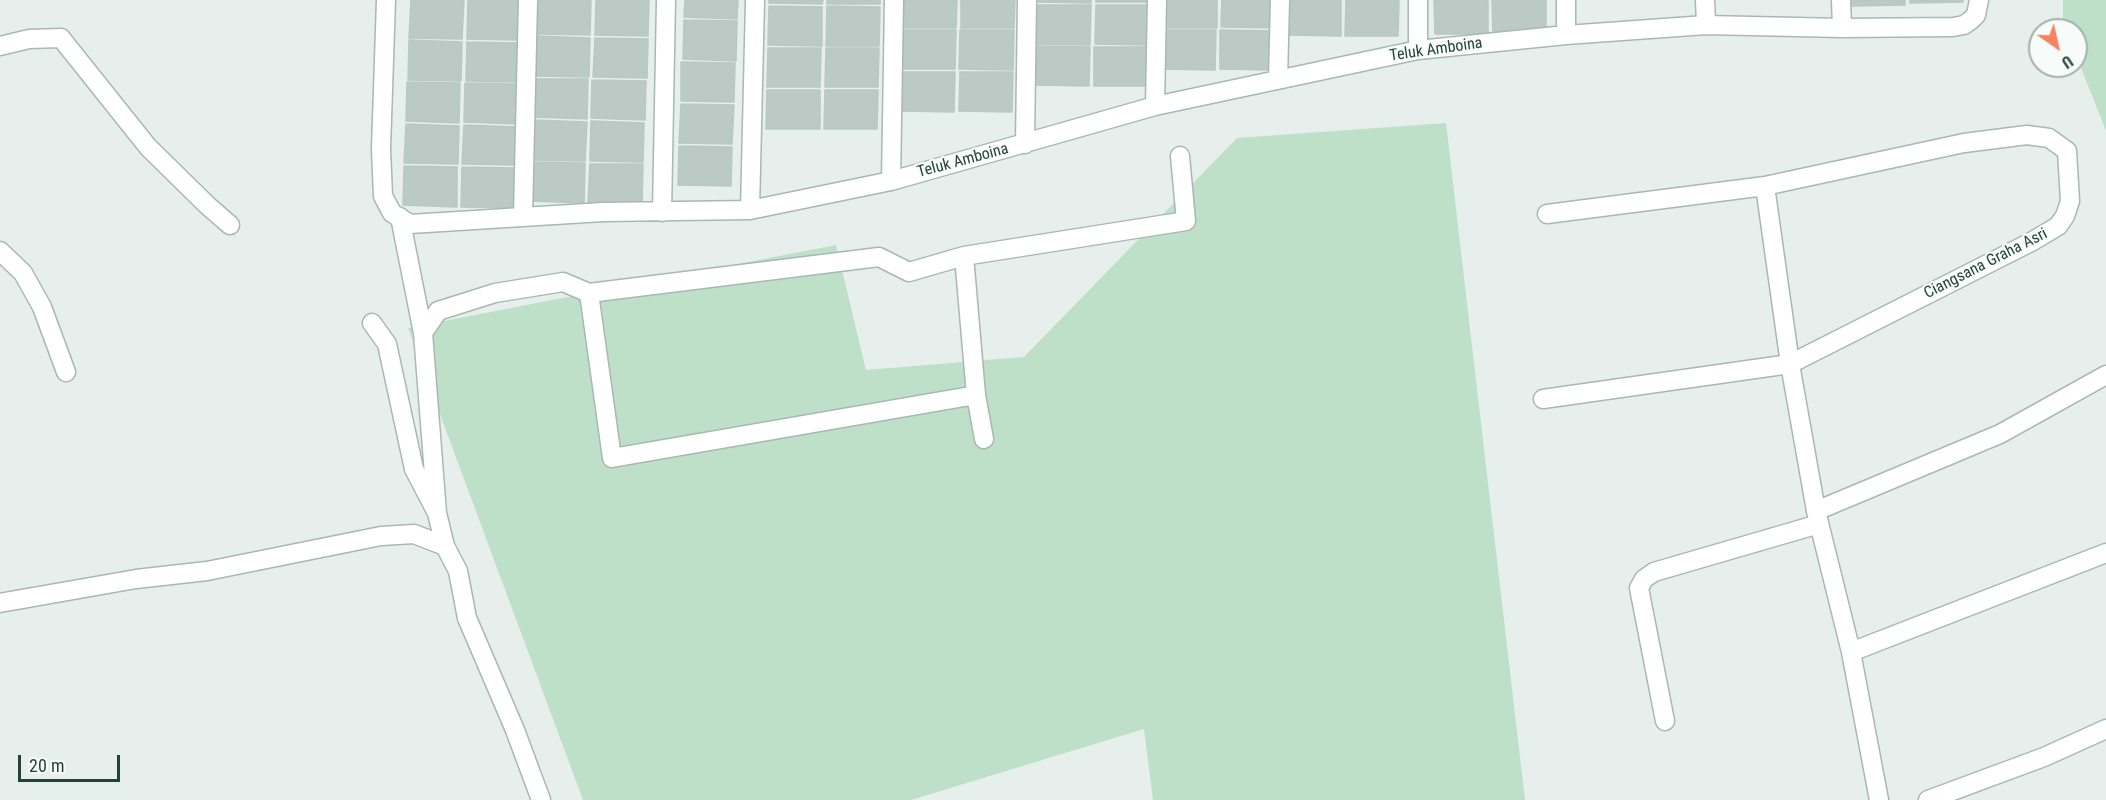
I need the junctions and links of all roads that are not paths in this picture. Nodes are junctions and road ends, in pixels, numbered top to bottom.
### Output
1 (386, 0) edge
2 (528, 0) edge
3 (666, 0) edge
4 (755, 0) edge
5 (894, 0) edge
6 (1027, 0) edge
7 (1157, 0) edge
8 (1280, 0) edge
9 (1418, 0) edge
10 (1566, 0) edge
11 (1706, 0) edge
12 (1841, 0) edge
13 (1979, 0) edge
14 (1706, 25) junction
15 (1842, 28) junction
16 (1566, 35) junction
17 (0, 46) edge
18 (1418, 50) junction
19 (1278, 80) junction
20 (1155, 106) junction
21 (1025, 144) junction
22 (1180, 156) dead end
23 (891, 181) junction
24 (1765, 186) junction
25 (750, 210) junction
26 (662, 212) junction
27 (1547, 214) dead end
28 (523, 216) junction
29 (400, 218) junction
30 (230, 225) dead end
31 (0, 251) edge
32 (964, 256) junction
33 (590, 293) junction
34 (372, 324) dead end
35 (423, 333) junction
36 (1790, 364) junction
37 (66, 372) dead end
38 (2106, 375) edge
39 (976, 395) junction
40 (1543, 399) dead end
41 (984, 439) dead end
42 (437, 513) junction
43 (1818, 517) junction
44 (445, 546) junction
45 (2106, 554) edge
46 (0, 603) edge
47 (1851, 652) junction
48 (1665, 721) dead end
49 (2106, 729) edge
50 (1938, 798) edge
51 (541, 800) edge
52 (1879, 800) edge

1 - 29 street
2 - 28 street
3 - 26 street
4 - 25 street
5 - 23 street
6 - 21 street
7 - 20 street
8 - 19 street
9 - 18 street
10 - 16 street
11 - 14 street
12 - 15 street
13 - 15 street, Teluk Amboina
14 - 15 street, Teluk Amboina
14 - 16 street, Teluk Amboina
16 - 18 street, Teluk Amboina
17 - 30 street
18 - 19 street, Teluk Amboina
19 - 20 street, Teluk Amboina
20 - 21 street, Teluk Amboina
21 - 23 street, Teluk Amboina
22 - 32 street
23 - 25 street, Teluk Amboina
24 - 27 street, Ciangsana Graha Asri
24 - 36 street
24 - 36 street, Ciangsana Graha Asri
25 - 26 street, Teluk Amboina
26 - 28 street, Teluk Amboina
28 - 29 street, Teluk Amboina
29 - 35 street
31 - 37 street
32 - 33 street
32 - 39 street
33 - 35 street
33 - 39 street
34 - 42 street
35 - 42 street
36 - 40 street, Ciangsana Graha Asri
36 - 43 street
38 - 43 street
39 - 41 street
42 - 44 street
43 - 47 street
43 - 48 street
44 - 46 street
44 - 51 street
45 - 47 street
47 - 52 street
49 - 50 street

